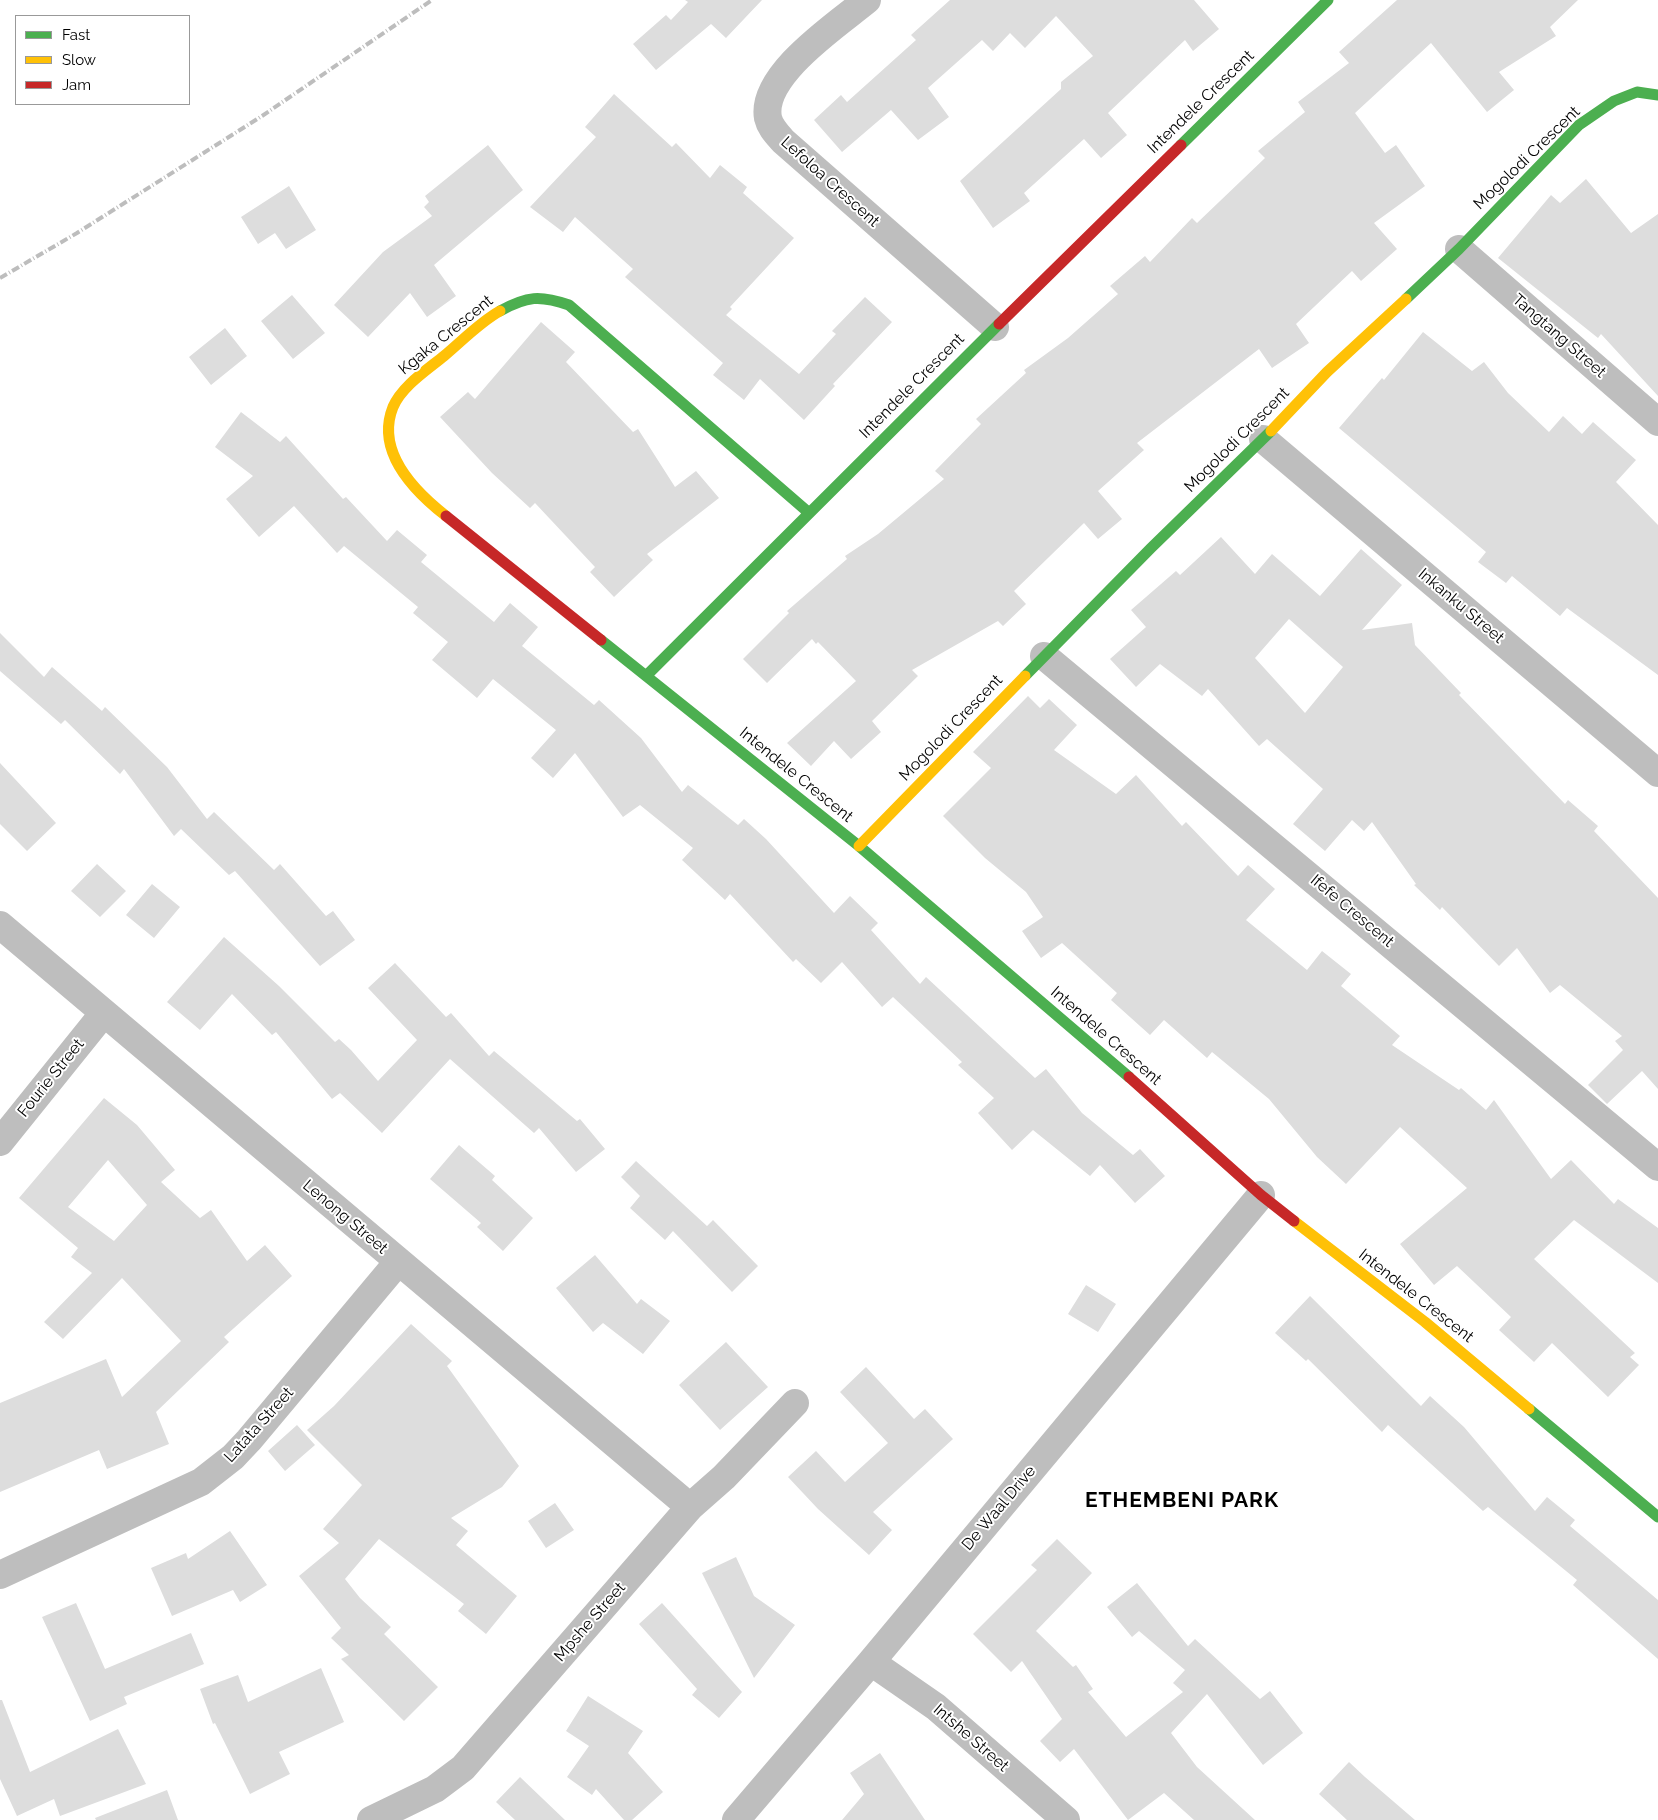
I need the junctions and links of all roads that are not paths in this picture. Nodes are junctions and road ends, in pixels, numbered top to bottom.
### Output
1 (867, 0) edge
2 (1328, 0) edge
3 (1658, 95) edge
4 (1459, 249) junction
5 (995, 327) junction
6 (1658, 422) edge
7 (1264, 439) junction
8 (808, 512) junction
9 (1044, 656) junction
10 (647, 676) junction
11 (1658, 774) edge
12 (859, 846) junction
13 (0, 925) edge
14 (103, 1014) junction
15 (0, 1142) edge
16 (1658, 1167) edge
17 (1261, 1195) junction
18 (398, 1262) junction
19 (795, 1403) dead end
20 (690, 1507) junction
21 (1658, 1517) edge
22 (0, 1575) edge
23 (871, 1662) junction
24 (372, 1820) edge
25 (736, 1820) edge
26 (1066, 1820) edge

1 - 5 street, Lefoloa Crescent
2 - 5 street, Intendele Crescent
3 - 4 street, Mogolodi Crescent
4 - 6 street, Tangtang Street
4 - 7 street, Mogolodi Crescent
5 - 8 street, Intendele Crescent
7 - 9 street, Mogolodi Crescent
7 - 11 street, Inkanku Street
8 - 10 street, Intendele Crescent
8 - 10 street, Kgaka Crescent
9 - 12 street, Mogolodi Crescent
9 - 16 street, Ifefe Crescent
10 - 12 street, Intendele Crescent
12 - 17 street, Intendele Crescent
13 - 14 street, Lenong Street
14 - 15 street, Fourie Street
14 - 18 street, Lenong Street
17 - 21 street, Intendele Crescent
17 - 23 street, De Waal Drive
18 - 20 street, Lenong Street
18 - 22 street, Latata Street
19 - 20 street, Mpshe Street
20 - 24 street, Mpshe Street
23 - 25 street, De Waal Drive
23 - 26 street, Intshe Street

